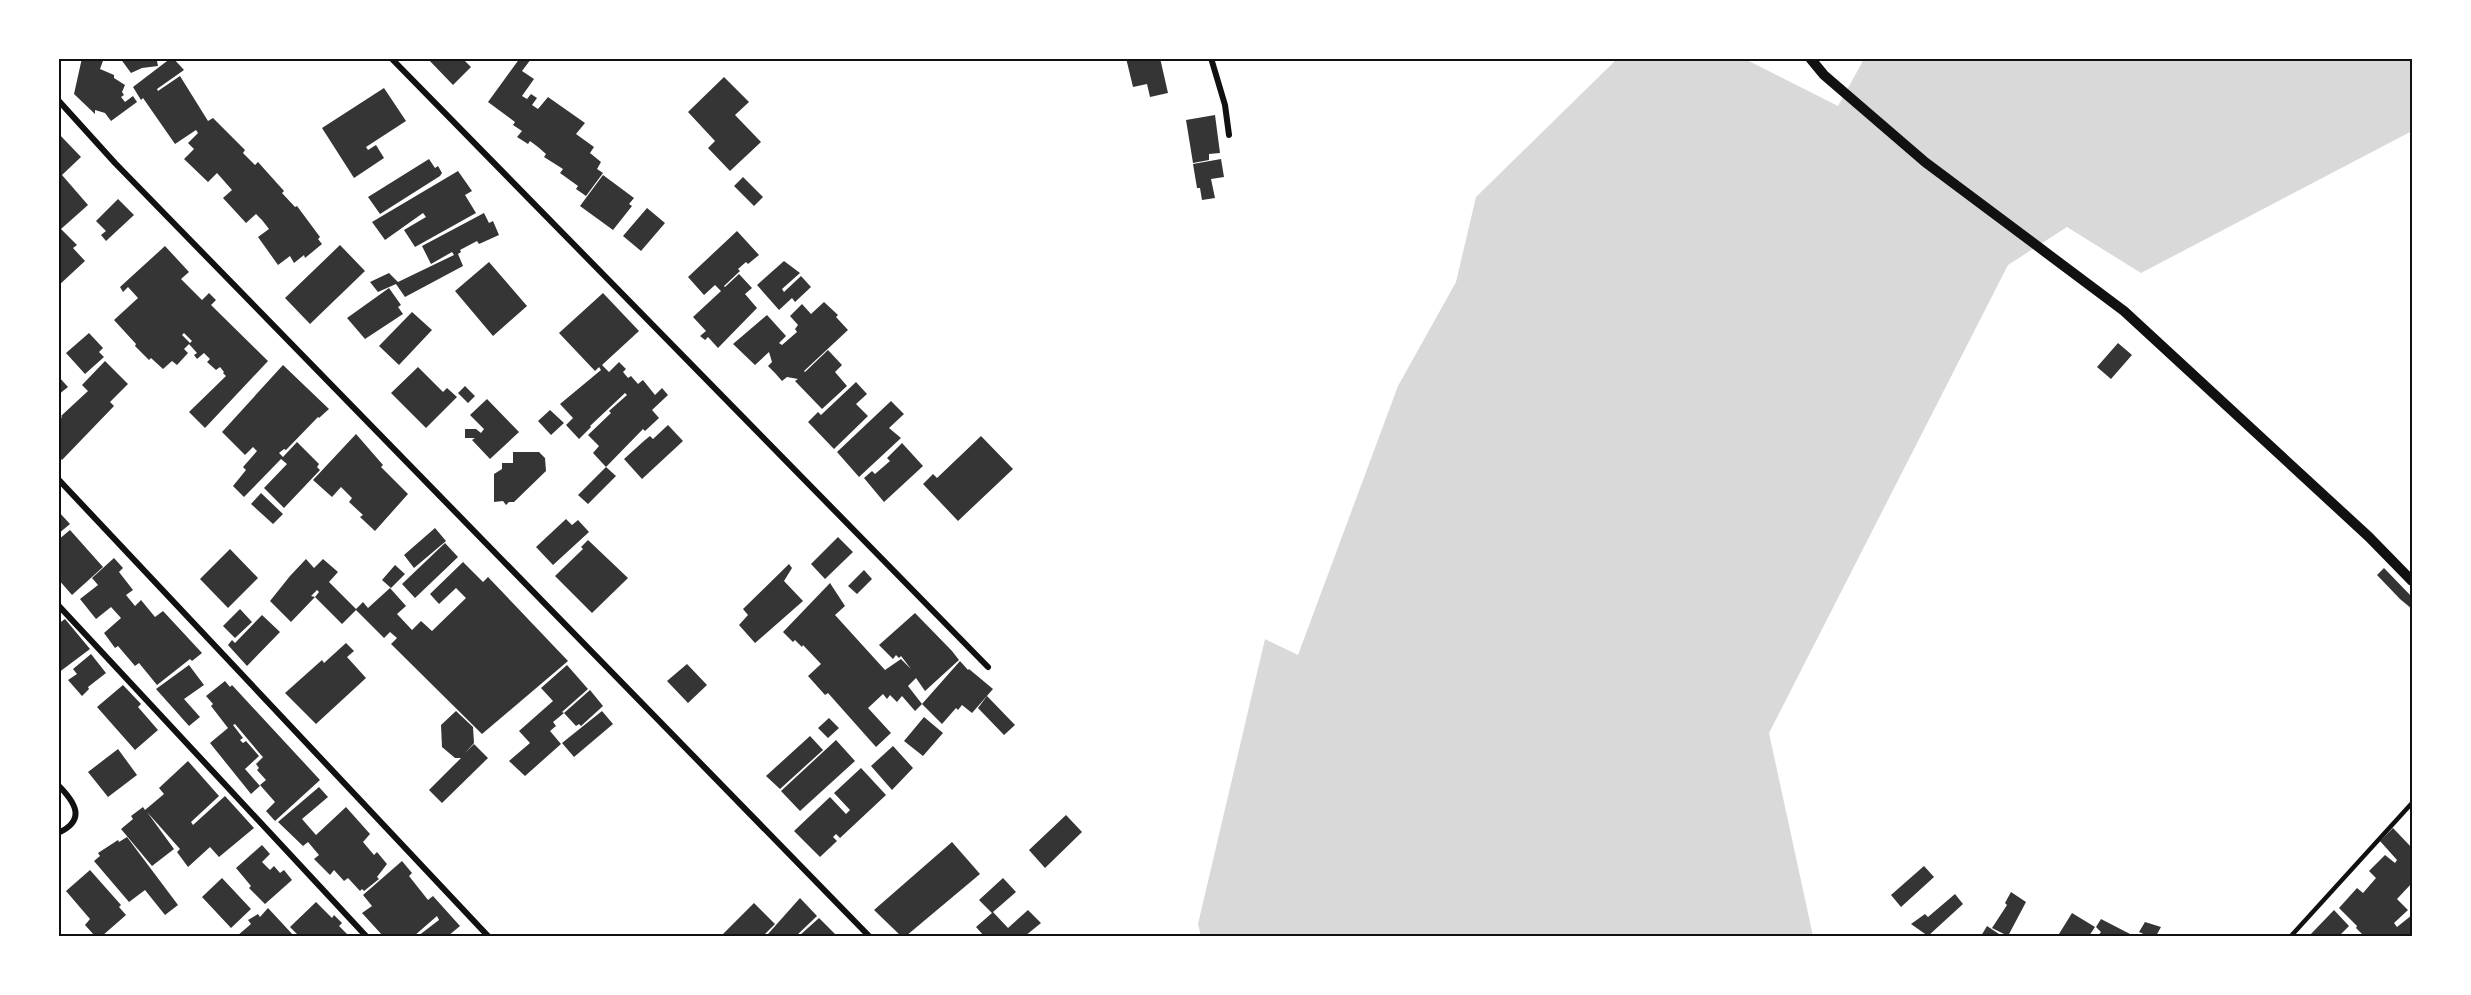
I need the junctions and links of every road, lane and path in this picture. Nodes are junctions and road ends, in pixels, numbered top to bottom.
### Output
1 (391, 58) edge
2 (1211, 58) edge
3 (1810, 58) edge
4 (58, 100) edge
5 (1229, 135) dead end
6 (58, 479) edge
7 (2412, 581) edge
8 (58, 605) edge
9 (988, 667) dead end
10 (58, 786) edge
11 (2412, 803) edge
12 (58, 833) edge
13 (366, 936) edge
14 (488, 936) edge
15 (869, 936) edge
16 (2291, 936) edge

1 - 9 street
2 - 5 street
3 - 7 street
4 - 15 street
6 - 14 street
8 - 13 street
10 - 12 street
11 - 16 lane

